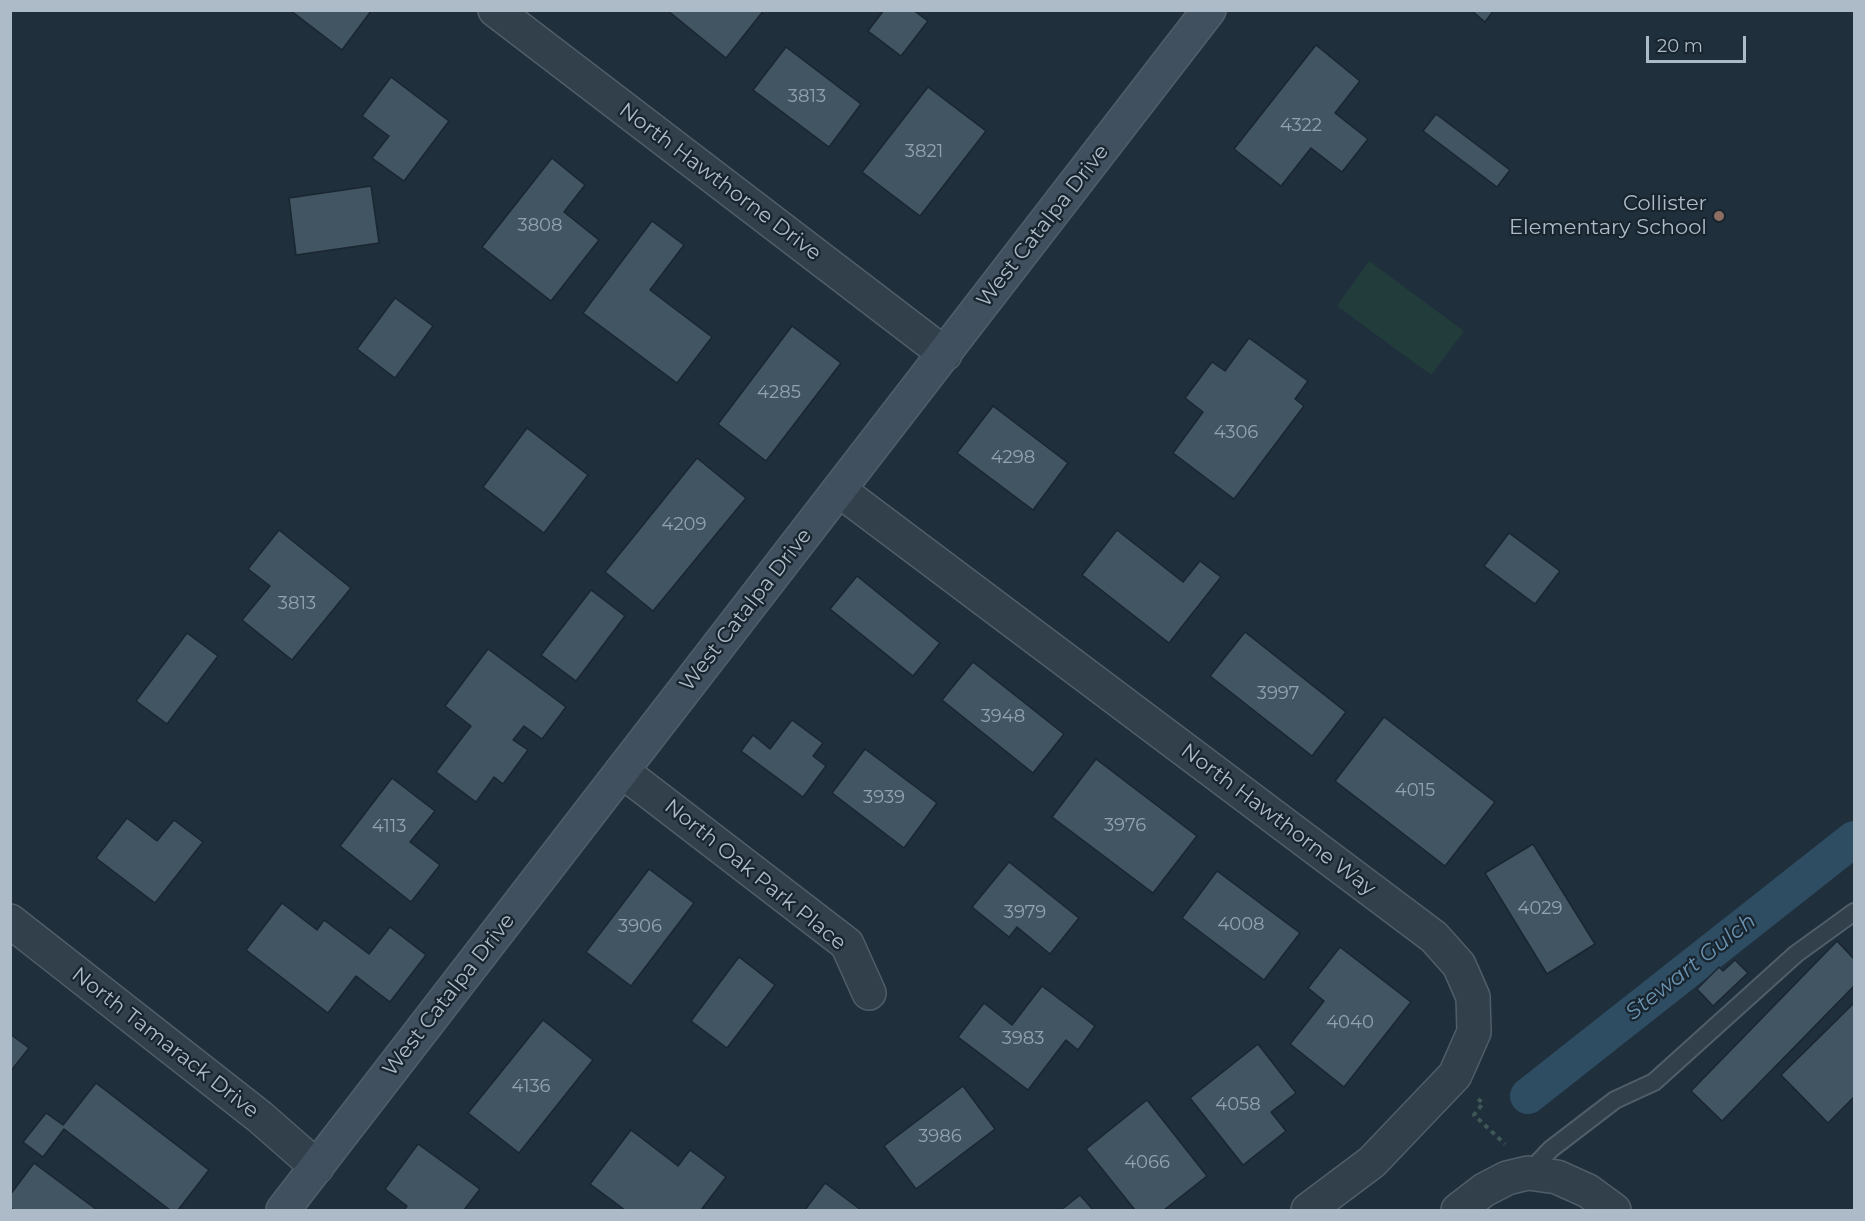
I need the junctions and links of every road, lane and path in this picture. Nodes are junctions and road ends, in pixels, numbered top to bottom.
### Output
1 (495, 10) edge
2 (1209, 10) edge
3 (945, 354) junction
4 (839, 490) junction
5 (622, 771) junction
6 (1854, 912) edge
7 (10, 921) edge
8 (869, 993) dead end
9 (1475, 1096) dead end
10 (317, 1167) junction
11 (1528, 1173) junction
12 (283, 1210) edge
13 (1308, 1210) edge
14 (1458, 1210) edge
15 (1614, 1210) edge

1 - 3 street, North Hawthorne Drive
2 - 3 street, West Catalpa Drive
3 - 4 street, West Catalpa Drive
4 - 5 street, West Catalpa Drive
4 - 13 street, North Hawthorne Way
5 - 8 street, North Oak Park Place
5 - 10 street, West Catalpa Drive
6 - 11 lane
7 - 10 street, North Tamarack Drive
9 - 11 path
10 - 12 street, West Catalpa Drive
11 - 14 street
11 - 15 street

